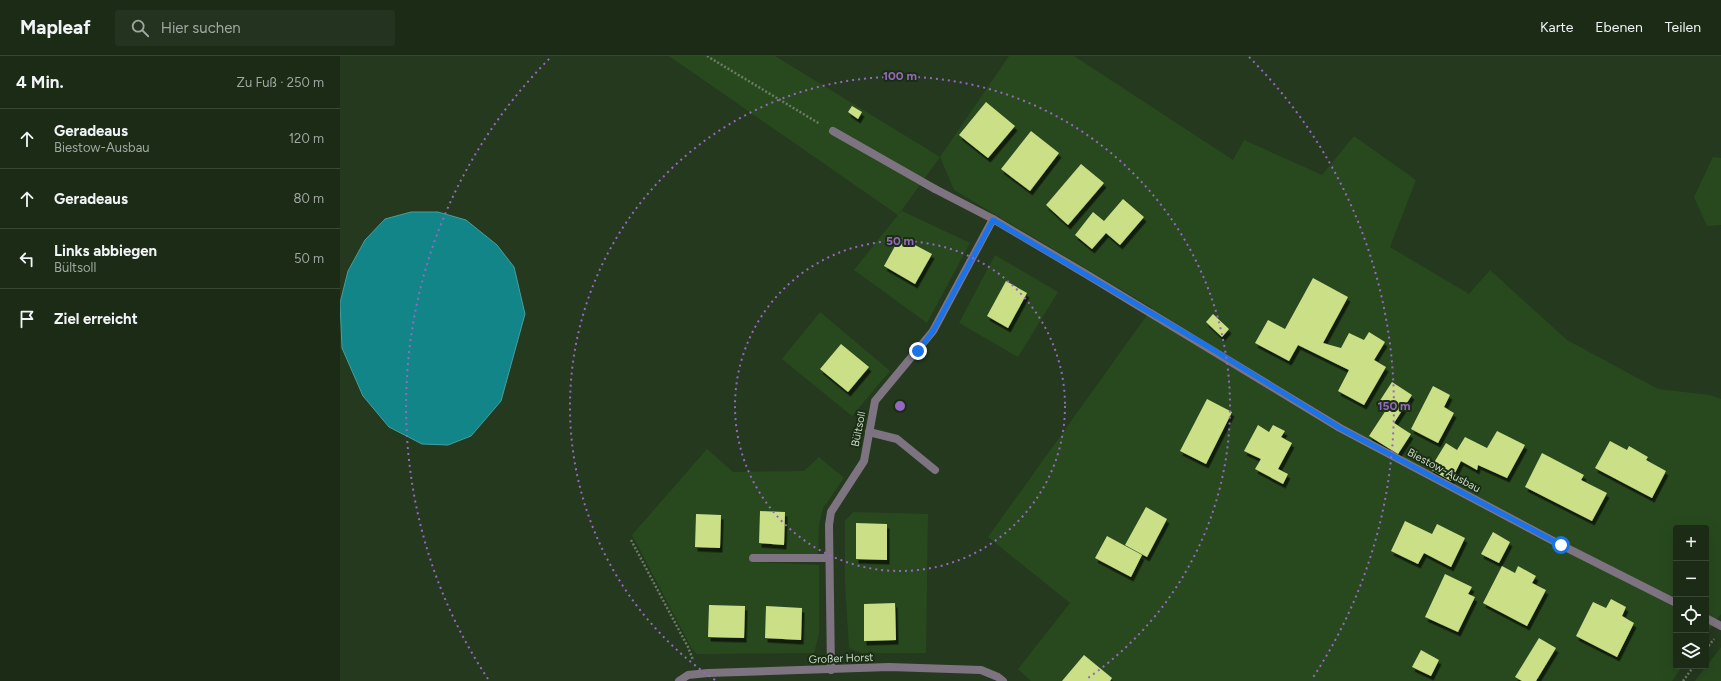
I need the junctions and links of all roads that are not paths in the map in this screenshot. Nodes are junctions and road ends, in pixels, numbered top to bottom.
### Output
1 (833, 131) road end
2 (993, 220) junction
3 (869, 432) junction
4 (935, 470) dead end
5 (753, 558) dead end
6 (829, 558) junction
7 (1673, 601) edge
8 (1709, 620) edge
9 (1721, 626) edge
10 (830, 670) junction
11 (679, 681) edge
12 (1003, 681) edge

1 - 2 street, Biestow-Ausbau
2 - 3 street, Bültsoll
2 - 7 street, Biestow-Ausbau
3 - 4 street
3 - 6 street, Bültsoll
5 - 6 street
6 - 10 street, Bültsoll
8 - 9 street
10 - 11 street, Großer Horst
10 - 12 street, Großer Horst

